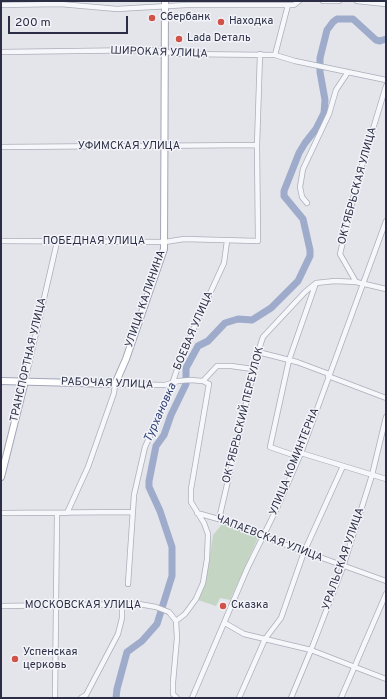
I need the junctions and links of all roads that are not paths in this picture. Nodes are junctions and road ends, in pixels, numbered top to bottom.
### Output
1 (299, 1) edge
2 (323, 1) edge
3 (339, 1) edge
4 (357, 1) edge
5 (165, 3) edge
6 (228, 3) edge
7 (386, 4) edge
8 (1, 5) edge
9 (288, 5) junction
10 (1, 52) edge
11 (164, 53) junction
12 (260, 54) junction
13 (275, 55) junction
14 (348, 72) junction
15 (386, 80) edge
16 (386, 86) edge
17 (257, 145) junction
18 (1, 147) edge
19 (165, 147) junction
20 (307, 203) dead end
21 (386, 221) edge
22 (1, 241) edge
23 (227, 241) junction
24 (56, 242) junction
25 (165, 242) junction
26 (356, 282) junction
27 (316, 283) junction
28 (363, 284) junction
29 (386, 289) edge
30 (258, 352) junction
31 (289, 360) junction
32 (253, 369) junction
33 (328, 375) junction
34 (1, 381) edge
35 (25, 381) junction
36 (203, 381) junction
37 (174, 382) junction
38 (115, 384) junction
39 (386, 398) edge
40 (386, 418) edge
41 (300, 455) junction
42 (343, 466) junction
43 (372, 475) junction
44 (1, 477) edge
45 (386, 480) edge
46 (132, 512) junction
47 (1, 513) edge
48 (57, 513) junction
49 (67, 513) junction
50 (197, 513) junction
51 (219, 519) junction
52 (264, 537) junction
53 (304, 552) junction
54 (343, 566) junction
55 (386, 581) edge
56 (128, 584) dead end
57 (386, 594) edge
58 (122, 604) junction
59 (56, 605) junction
60 (1, 606) edge
61 (176, 621) junction
62 (225, 622) junction
63 (265, 639) junction
64 (311, 650) junction
65 (354, 667) junction
66 (386, 679) edge
67 (175, 697) edge
68 (55, 698) edge
69 (81, 698) edge
70 (192, 698) edge
71 (240, 698) edge
72 (291, 698) edge
73 (341, 698) edge

1 - 9 street
2 - 3 street
4 - 7 street
5 - 6 street
5 - 8 street
5 - 11 main road, УЛИЦА КАЛИНИНА
6 - 9 street
9 - 13 street
10 - 11 street, ШИРОКАЯ УЛИЦА
11 - 12 street, ШИРОКАЯ УЛИЦА
11 - 19 main road, УЛИЦА КАЛИНИНА
12 - 13 street, ШИРОКАЯ УЛИЦА
12 - 17 street
13 - 14 street, ШИРОКАЯ УЛИЦА
14 - 15 street
14 - 20 street
16 - 26 street, ОКТЯБРЬСКАЯ УЛИЦА
17 - 19 street, УФИМСКАЯ УЛИЦА
17 - 23 street, ПОБЕДНАЯ УЛИЦА
18 - 19 street, УФИМСКАЯ УЛИЦА
19 - 25 main road, УЛИЦА КАЛИНИНА
21 - 28 street, УЛИЦА КОМИНТЕРНА
22 - 24 street, ПОБЕДНАЯ УЛИЦА
23 - 25 street, ПОБЕДНАЯ УЛИЦА
23 - 37 street, БОЕВАЯ УЛИЦА
24 - 25 street, ПОБЕДНАЯ УЛИЦА
24 - 35 street, ТРАНСПОРТНАЯ УЛИЦА
25 - 38 main road, УЛИЦА КАЛИНИНА
26 - 27 street
26 - 28 street
27 - 30 street, ОКТЯБРЬСКИЙ ПЕРЕУЛОК
27 - 31 street
28 - 29 street
28 - 33 street, УЛИЦА КОМИНТЕРНА
30 - 31 street
30 - 32 street, ОКТЯБРЬСКИЙ ПЕРЕУЛОК
31 - 33 street
31 - 41 street
32 - 36 street
32 - 51 street, ОКТЯБРЬСКИЙ ПЕРЕУЛОК
33 - 39 street
33 - 41 street, УЛИЦА КОМИНТЕРНА
34 - 35 main road, РАБОЧАЯ УЛИЦА
35 - 38 main road, РАБОЧАЯ УЛИЦА
35 - 44 main road, ТРАНСПОРТНАЯ УЛИЦА
36 - 37 street, РАБОЧАЯ УЛИЦА
36 - 50 street
37 - 38 street, РАБОЧАЯ УЛИЦА
37 - 46 street, БОЕВАЯ УЛИЦА
38 - 49 street, УЛИЦА КАЛИНИНА
40 - 43 street, УРАЛЬСКАЯ УЛИЦА
41 - 42 street
41 - 52 street, УЛИЦА КОМИНТЕРНА
42 - 43 street
42 - 53 street
43 - 45 street
43 - 54 street, УРАЛЬСКАЯ УЛИЦА
46 - 49 street
46 - 56 street, БОЕВАЯ УЛИЦА
47 - 48 street
48 - 49 street
48 - 59 street
50 - 51 street, ЧАПАЕВСКАЯ УЛИЦА
50 - 61 street
51 - 52 street, ЧАПАЕВСКАЯ УЛИЦА
52 - 53 street, ЧАПАЕВСКАЯ УЛИЦА
52 - 62 street, УЛИЦА КОМИНТЕРНА
53 - 54 street, ЧАПАЕВСКАЯ УЛИЦА
53 - 63 street
54 - 55 street, ЧАПАЕВСКАЯ УЛИЦА
54 - 64 street, УРАЛЬСКАЯ УЛИЦА
57 - 65 street
58 - 59 street, МОСКОВСКАЯ УЛИЦА
58 - 61 street, МОСКОВСКАЯ УЛИЦА
58 - 69 street
59 - 60 street, МОСКОВСКАЯ УЛИЦА
59 - 68 street
61 - 67 street
62 - 63 street
62 - 70 street, УЛИЦА КОМИНТЕРНА
63 - 64 street
63 - 71 street
64 - 65 street
64 - 72 street, УРАЛЬСКАЯ УЛИЦА
65 - 66 street
65 - 73 street

